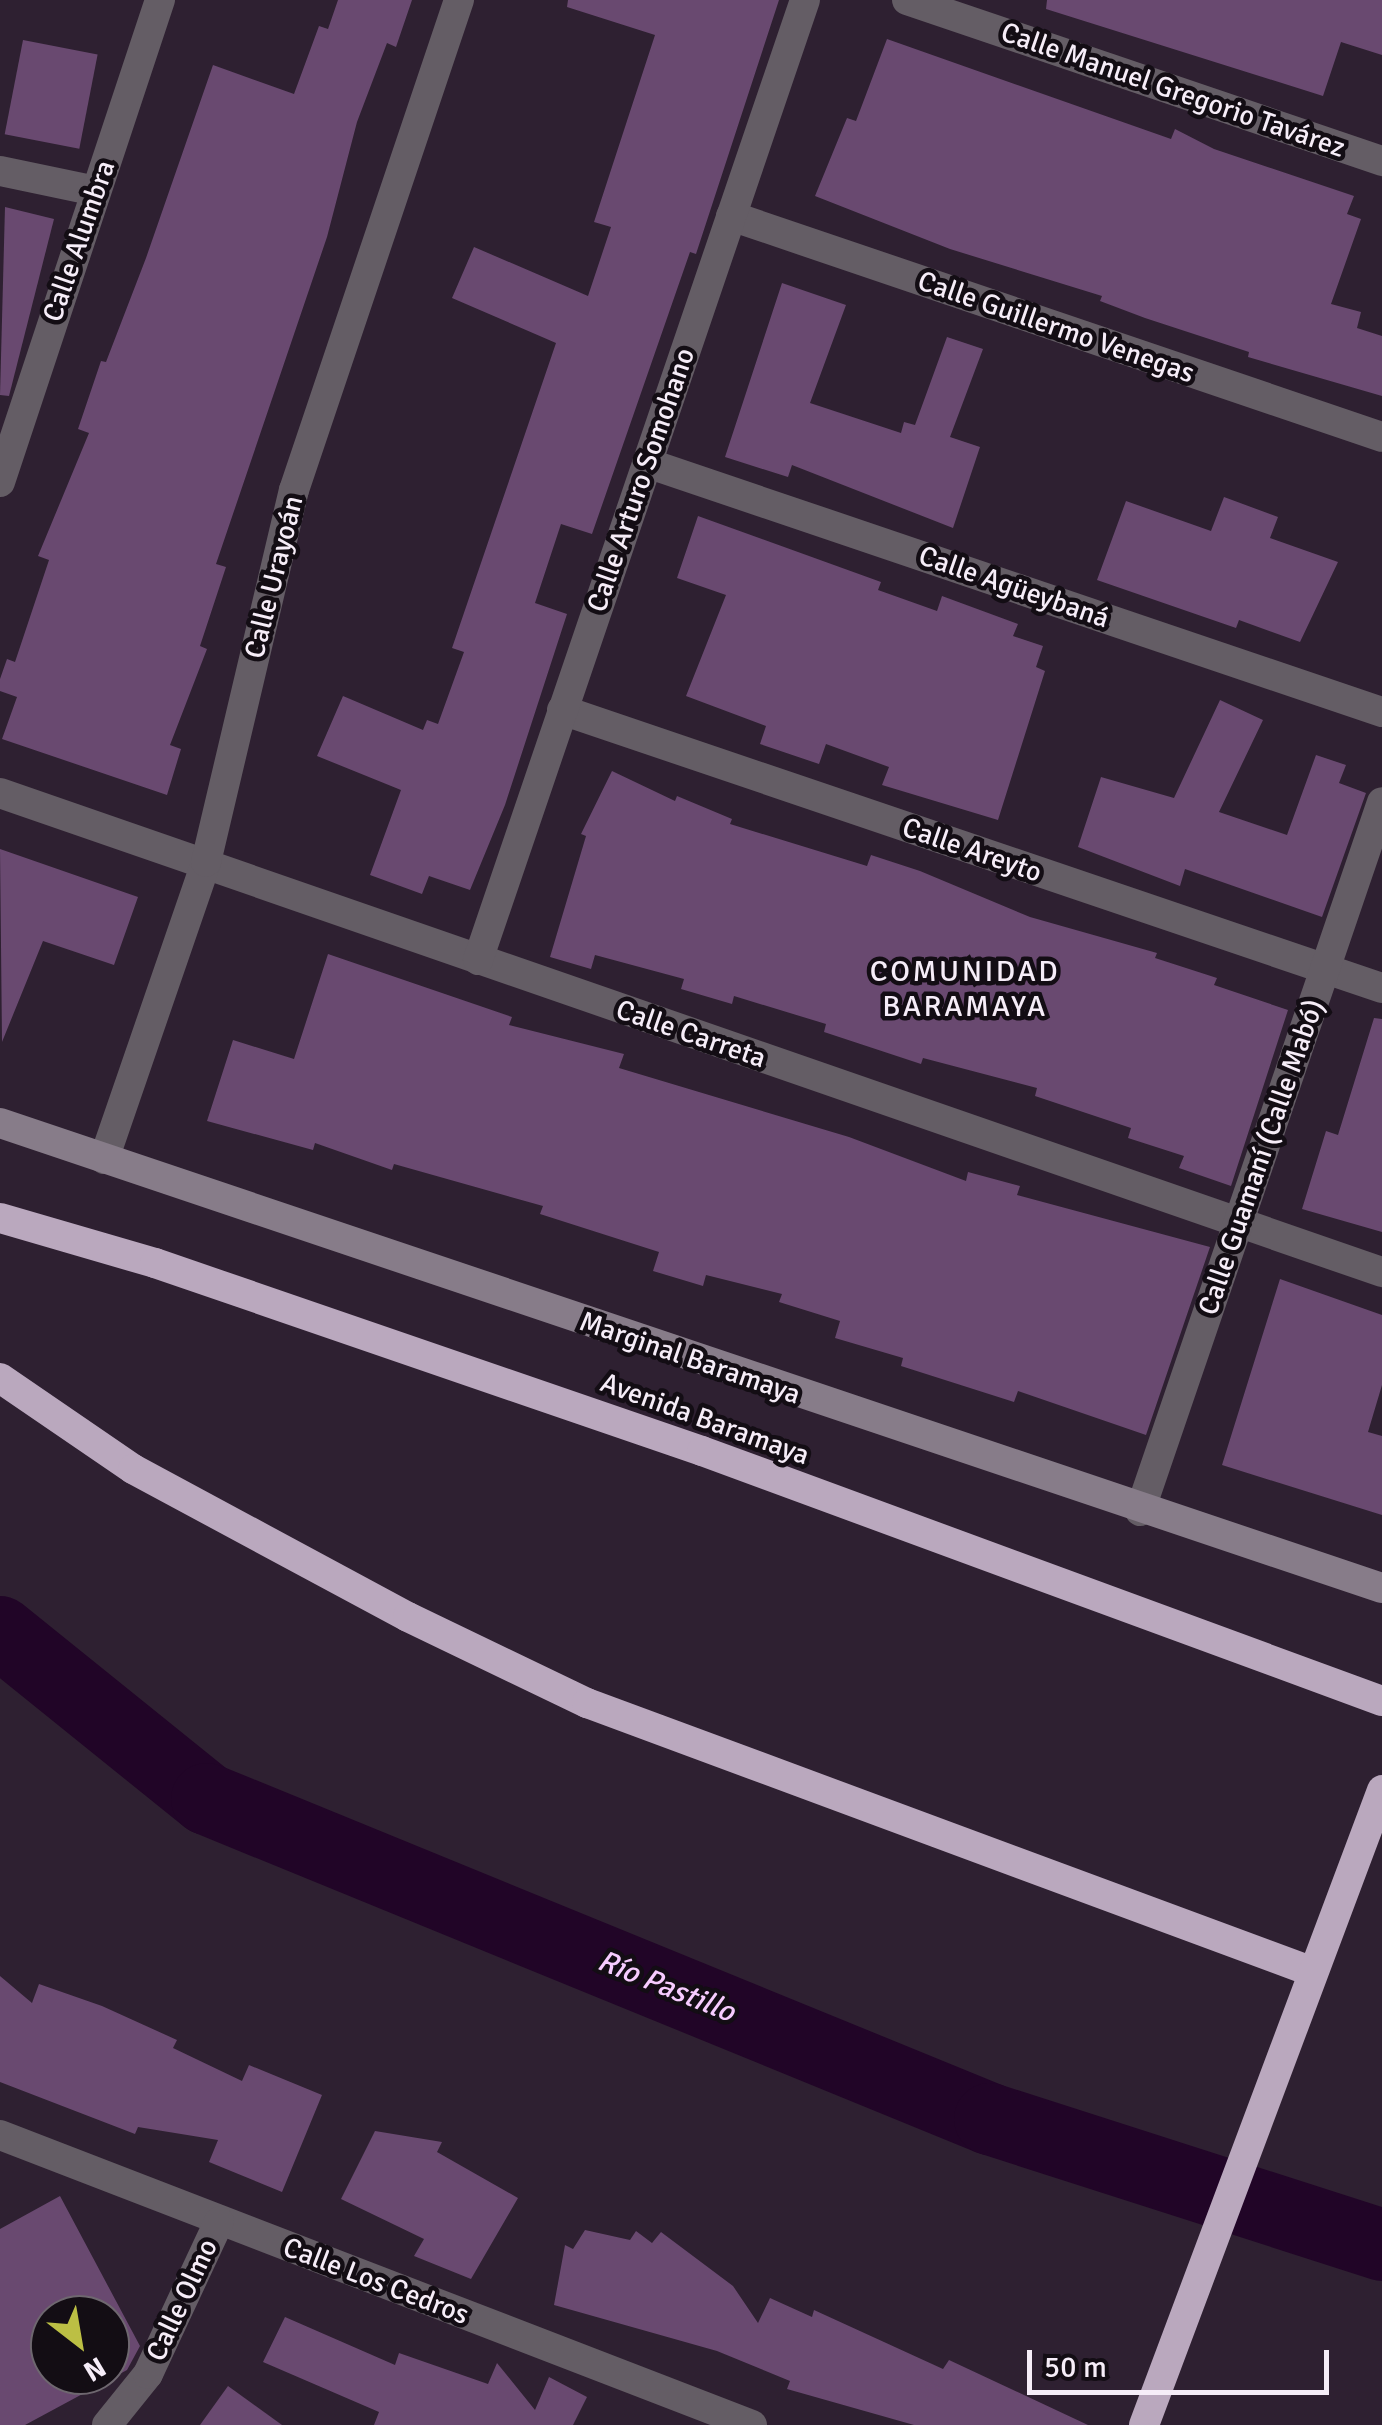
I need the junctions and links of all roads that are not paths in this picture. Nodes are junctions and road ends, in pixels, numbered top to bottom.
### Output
1 (160, 0) edge
2 (459, 0) edge
3 (805, 0) edge
4 (908, 0) edge
5 (1382, 161) edge
6 (0, 171) edge
7 (96, 191) junction
8 (731, 216) junction
9 (1382, 436) edge
10 (646, 462) junction
11 (2, 466) edge
12 (562, 710) junction
13 (1382, 712) edge
14 (0, 793) edge
15 (1382, 802) edge
16 (206, 862) junction
17 (478, 960) junction
18 (1324, 970) junction
19 (1382, 988) edge
20 (0, 1124) edge
21 (104, 1159) junction
22 (0, 1218) edge
23 (1240, 1223) junction
24 (1382, 1272) edge
25 (0, 1378) edge
26 (1140, 1512) junction
27 (1382, 1588) edge
28 (1382, 1701) edge
29 (1382, 1790) edge
30 (1313, 1972) junction
31 (0, 2135) edge
32 (218, 2222) junction
33 (107, 2425) edge
34 (752, 2425) edge
35 (1144, 2425) edge

1 - 7 street, Calle Alumbra
2 - 16 street, Calle Urayoán
3 - 8 street, Calle Arturo Somohano
4 - 5 street, Calle Manuel Gregorio Tavárez
6 - 7 street
7 - 11 street, Calle Alumbra
8 - 9 street, Calle Guillermo Venegas
8 - 10 street, Calle Arturo Somohano
10 - 12 street, Calle Arturo Somohano
10 - 13 street, Calle Agüeybaná
12 - 17 street, Calle Arturo Somohano
12 - 18 street, Calle Areyto
14 - 16 street, Calle Carreta
15 - 18 street, Calle Guamaní (Calle Mabó)
16 - 17 street, Calle Carreta
16 - 21 street, Calle Urayoán
17 - 23 street, Calle Carreta
18 - 19 street, Calle Areyto
18 - 23 street, Calle Guamaní (Calle Mabó)
20 - 21 street, Marginal Baramaya
21 - 26 street, Marginal Baramaya
22 - 28 highway, Avenida Baramaya
23 - 24 street, Calle Carreta
23 - 26 street, Calle Guamaní (Calle Mabó)
25 - 30 highway
26 - 27 street, Marginal Baramaya
29 - 30 highway
30 - 35 highway
31 - 32 street, Calle Los Cedros
32 - 33 street, Calle Olmo
32 - 34 street, Calle Los Cedros

